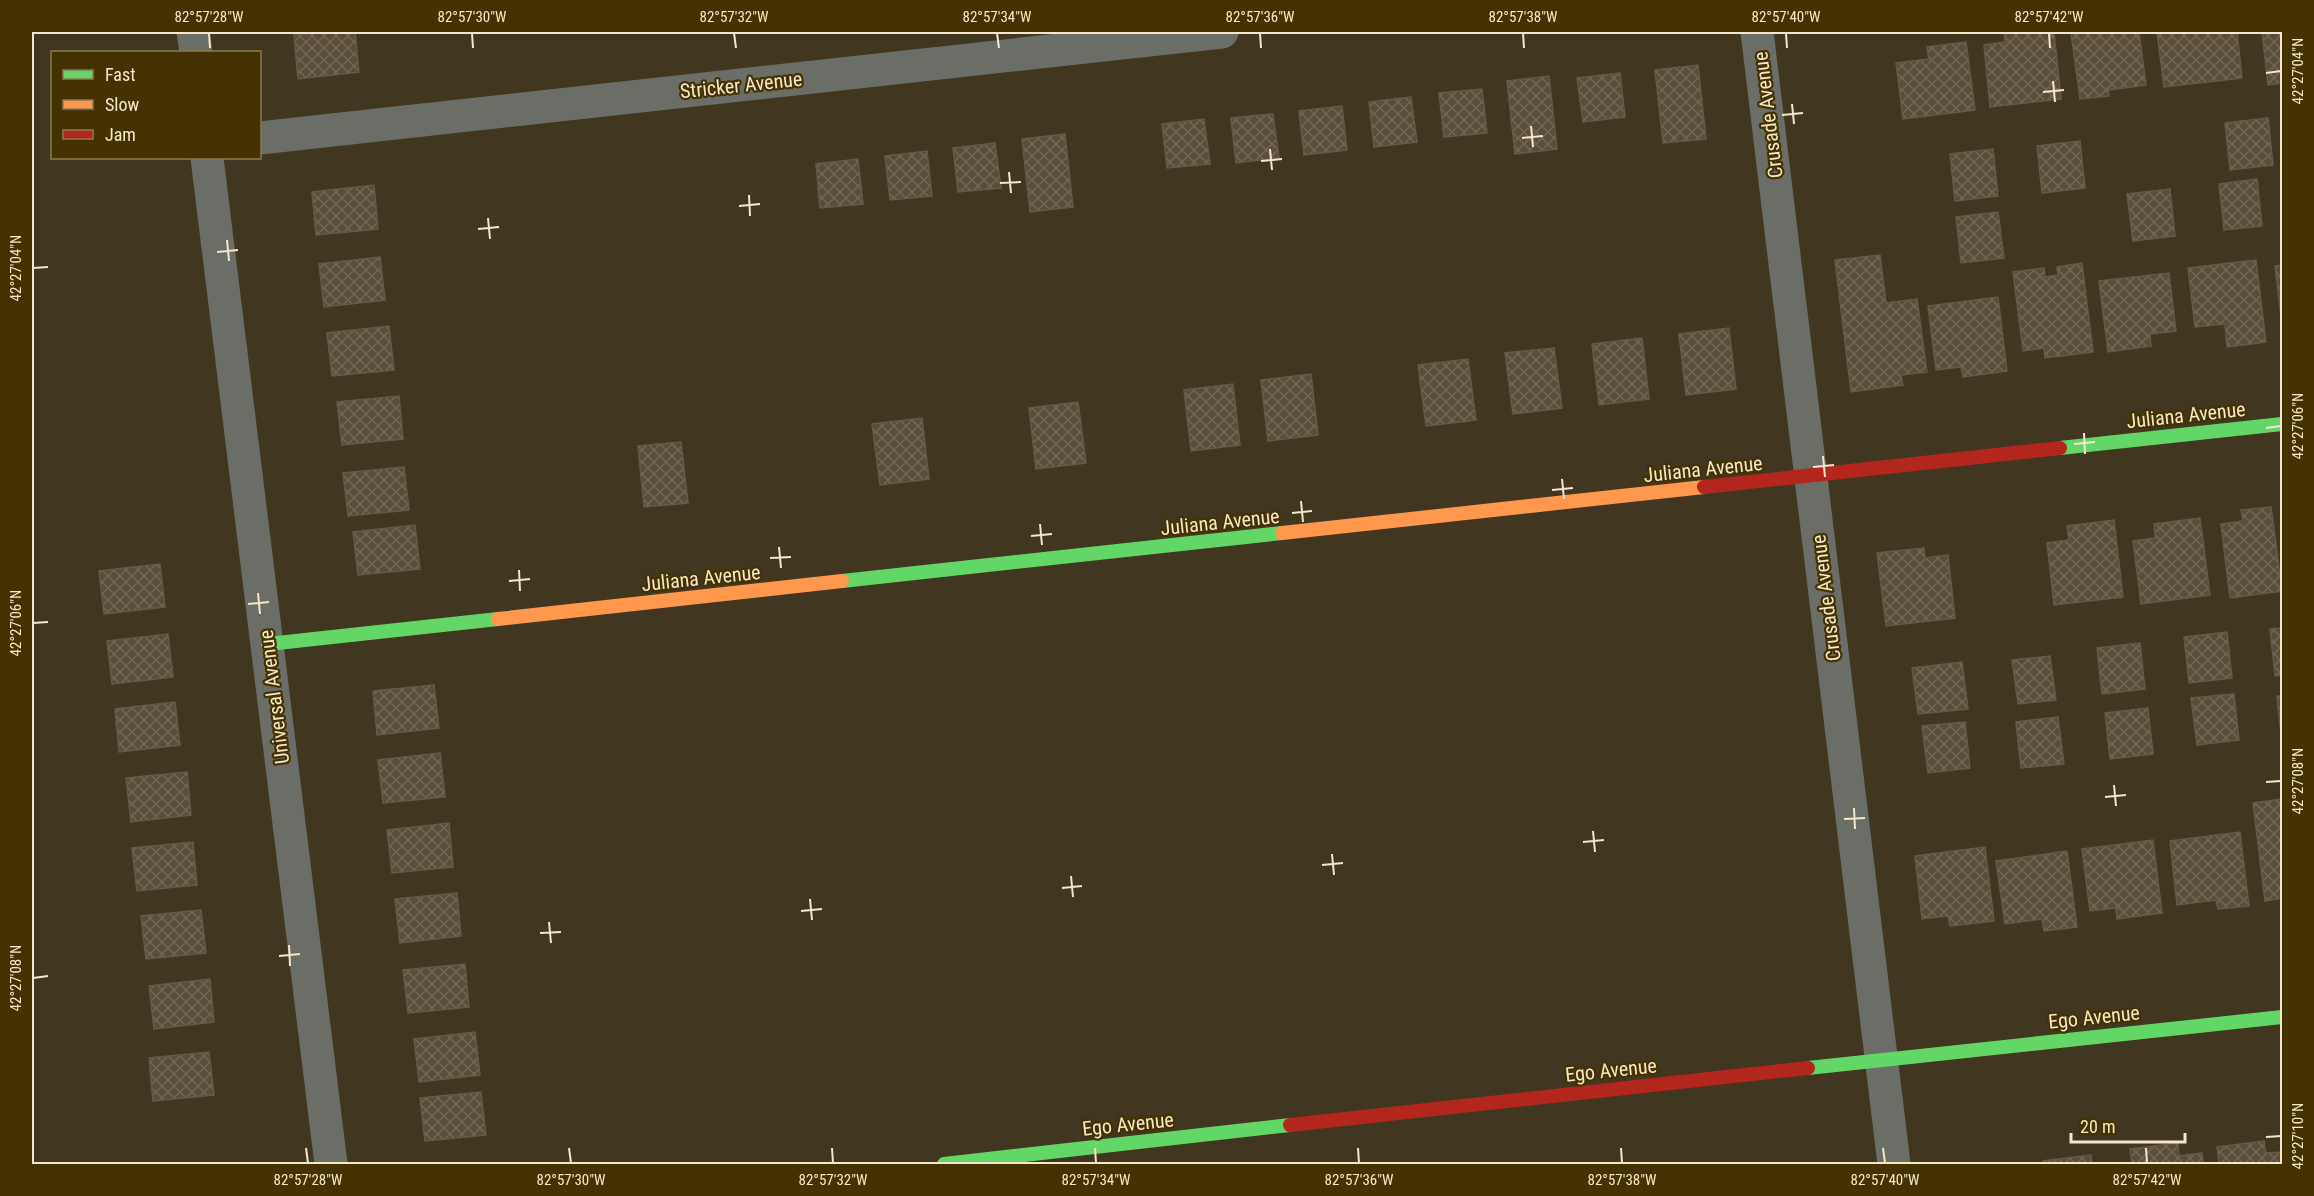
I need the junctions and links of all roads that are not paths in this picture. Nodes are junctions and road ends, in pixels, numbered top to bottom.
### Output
1 (193, 32) edge
2 (1222, 32) edge
3 (1758, 32) edge
4 (196, 51) edge
5 (261, 138) edge
6 (207, 159) edge
7 (2283, 424) edge
8 (1812, 477) junction
9 (268, 644) junction
10 (2283, 1017) edge
11 (1880, 1059) junction
12 (331, 1164) edge
13 (944, 1164) edge
14 (1894, 1164) edge

1 - 4 street
2 - 5 street, Stricker Avenue
3 - 8 street, Crusade Avenue
6 - 9 street, Universal Avenue
7 - 8 street, Juliana Avenue
8 - 9 street, Juliana Avenue
8 - 11 street, Crusade Avenue
9 - 12 street, Universal Avenue
10 - 11 street, Ego Avenue
11 - 13 street, Ego Avenue
11 - 14 street, Crusade Avenue

